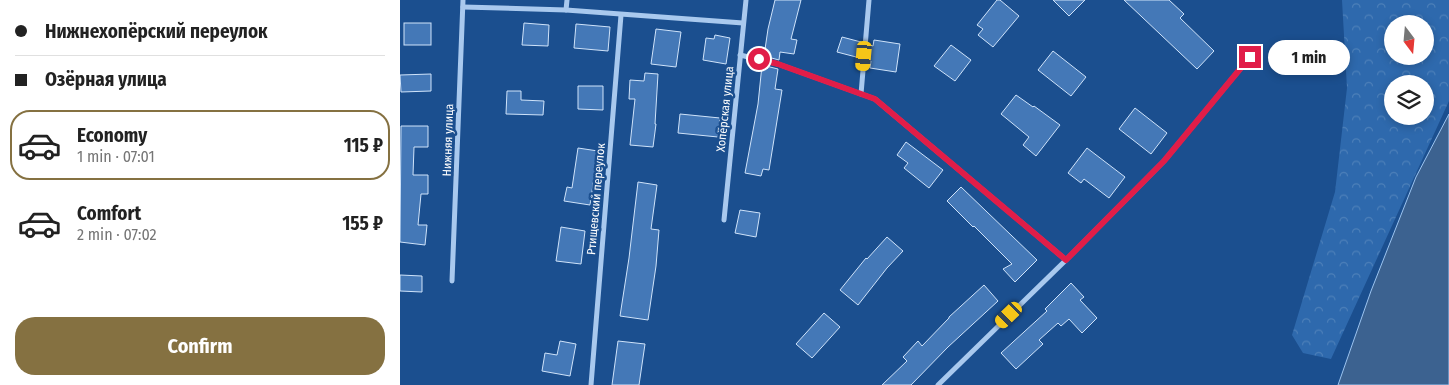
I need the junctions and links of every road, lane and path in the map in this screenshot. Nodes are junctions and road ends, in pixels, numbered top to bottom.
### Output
1 (463, 0) edge
2 (567, 0) edge
3 (746, 0) edge
4 (869, 0) edge
5 (463, 7) junction
6 (566, 10) junction
7 (621, 15) junction
8 (743, 23) junction
9 (740, 55) junction
10 (1250, 57) dead end
11 (861, 94) junction
12 (724, 220) dead end
13 (1066, 260) junction
14 (452, 281) dead end
15 (591, 385) edge
16 (938, 385) edge

1 - 5 street, Нижняя улица
2 - 6 street
3 - 8 street, Хопёрская улица
4 - 11 street
5 - 6 street
5 - 14 street, Нижняя улица
6 - 7 street
7 - 8 street
7 - 15 street, Ртищевский переулок
8 - 9 street, Хопёрская улица
9 - 11 street
9 - 12 street, Хопёрская улица
10 - 13 street
11 - 13 street
13 - 16 street

